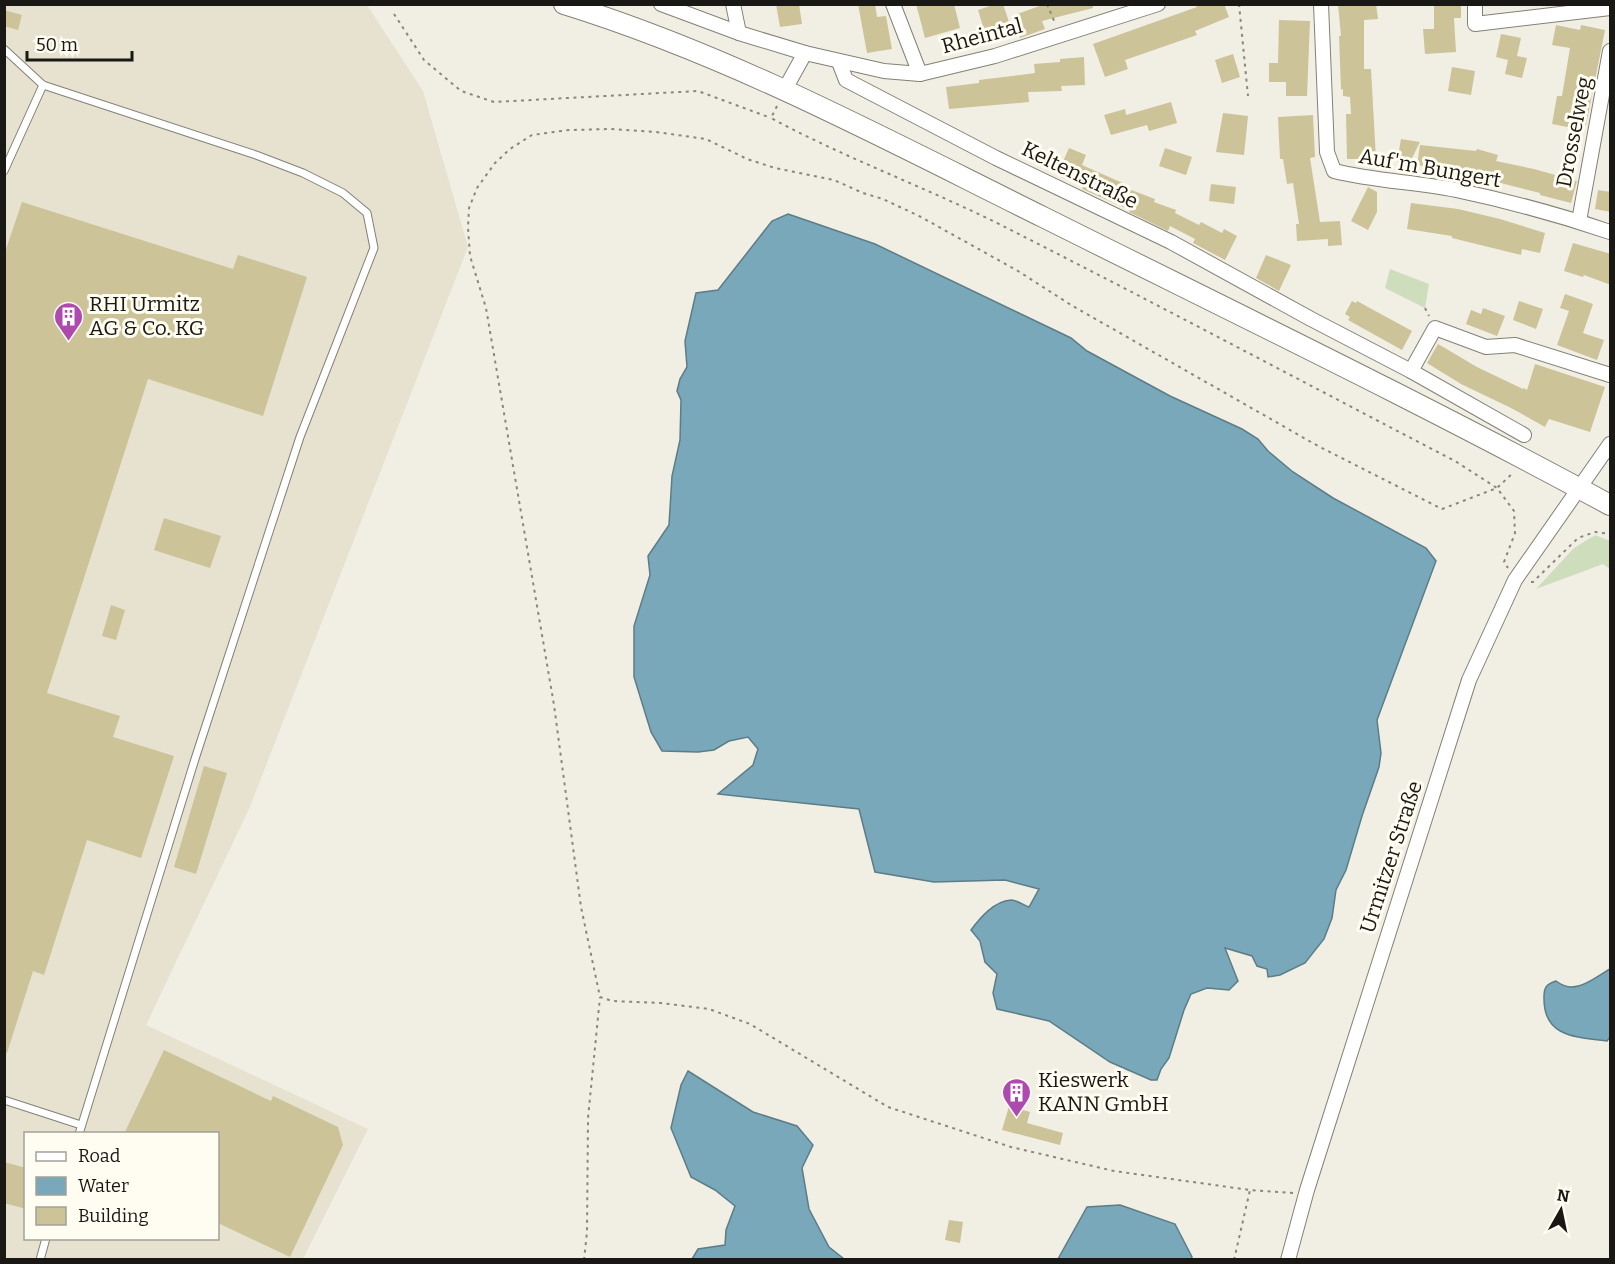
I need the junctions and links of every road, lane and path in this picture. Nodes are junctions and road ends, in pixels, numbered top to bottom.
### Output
1 (564, 4) edge
2 (661, 4) edge
3 (733, 4) edge
4 (893, 4) edge
5 (1047, 4) edge
6 (1158, 4) edge
7 (1239, 4) edge
8 (1321, 4) edge
9 (1475, 4) edge
10 (1611, 8) edge
11 (394, 14) dead end
12 (739, 33) junction
13 (1060, 37) junction
14 (4, 49) edge
15 (1611, 51) edge
16 (805, 53) junction
17 (839, 62) junction
18 (920, 74) junction
19 (43, 85) junction
20 (785, 89) junction
21 (1248, 96) dead end
22 (771, 118) junction
23 (4, 171) edge
24 (1579, 221) junction
25 (1611, 232) edge
26 (1411, 371) junction
27 (1611, 375) edge
28 (1524, 435) dead end
29 (1611, 444) edge
30 (1497, 488) junction
31 (1579, 488) junction
32 (1611, 506) edge
33 (1611, 534) edge
34 (1515, 580) junction
35 (600, 997) junction
36 (4, 1100) edge
37 (81, 1125) junction
38 (79, 1132) edge
39 (1250, 1190) junction
40 (1307, 1190) junction
41 (46, 1240) edge
42 (40, 1260) edge
43 (584, 1260) edge
44 (1234, 1260) edge
45 (1288, 1260) edge

1 - 20 street
2 - 12 street, Rheintal
3 - 12 street
4 - 18 street, Rheintal
5 - 13 path
6 - 13 street, Rheintal
7 - 21 path
8 - 24 street, Auf'm Bungert
9 - 10 street
11 - 22 path
12 - 16 street, Rheintal
13 - 18 street, Rheintal
14 - 19 lane
15 - 24 street, Drosselweg
16 - 17 street, Rheintal
16 - 20 street
17 - 18 street, Rheintal
17 - 26 street, Keltenstraße
19 - 23 lane
19 - 37 lane
20 - 22 path
20 - 31 street
22 - 30 path
24 - 25 street, Auf'm Bungert
26 - 27 street
26 - 28 street, Keltenstraße
29 - 31 street, Urmitzer Straße
30 - 34 path
30 - 35 path
31 - 32 street
31 - 34 street, Urmitzer Straße
33 - 34 path
34 - 40 street, Urmitzer Straße
35 - 39 path
35 - 43 path
36 - 37 lane
37 - 38 lane
39 - 40 path
39 - 44 path
40 - 45 street, Urmitzer Straße
41 - 42 lane

